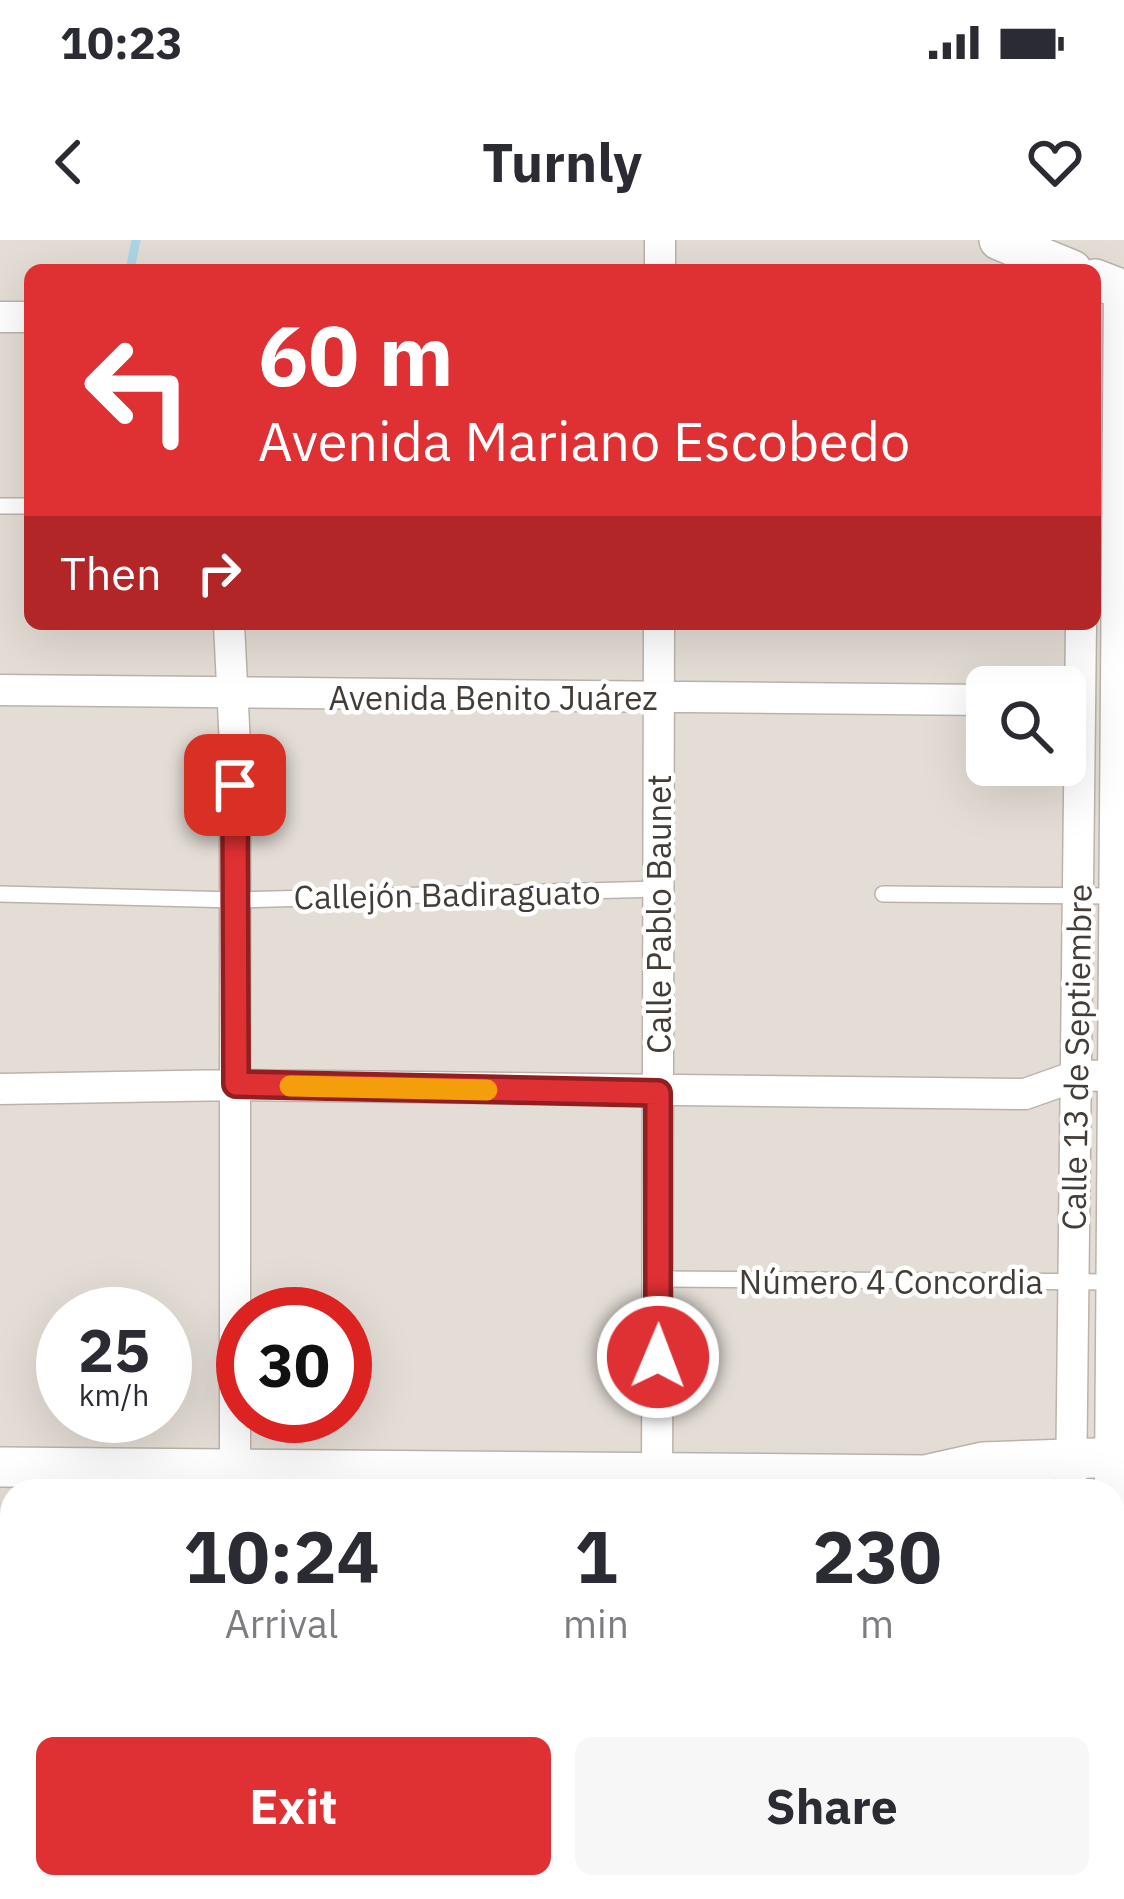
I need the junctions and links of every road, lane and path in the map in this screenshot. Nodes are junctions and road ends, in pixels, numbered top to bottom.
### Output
1 (999, 240) edge
2 (1053, 255) edge
3 (1113, 286) edge
4 (1112, 518) edge
5 (230, 630) edge
6 (659, 630) edge
7 (1080, 630) edge
8 (1075, 666) edge
9 (0, 690) edge
10 (1120, 690) edge
11 (1086, 691) edge
12 (230, 695) junction
13 (659, 698) junction
14 (966, 700) edge
15 (1086, 728) edge
16 (1120, 732) edge
17 (1074, 786) edge
18 (659, 889) junction
19 (883, 893) dead end
20 (0, 894) edge
21 (1078, 896) junction
22 (1119, 896) edge
23 (236, 899) junction
24 (1118, 1075) edge
25 (1076, 1076) junction
26 (236, 1084) junction
27 (0, 1088) edge
28 (658, 1093) junction
29 (1025, 1094) junction
30 (1118, 1114) edge
31 (1076, 1115) junction
32 (659, 1279) junction
33 (1074, 1282) junction
34 (1118, 1282) edge
35 (0, 1467) edge
36 (925, 1475) junction
37 (1100, 1475) edge
38 (218, 1479) edge
39 (236, 1479) edge
40 (657, 1479) edge
41 (772, 1479) edge
42 (936, 1479) edge

1 - 2 street
3 - 4 street, Calle 13 de Septiembre
4 - 10 street, Calle 13 de Septiembre
5 - 12 street
6 - 13 street, Calle Pablo Baunet
7 - 8 street, Calle 13 de Septiembre
9 - 12 street, Avenida Benito Juárez
10 - 11 street
10 - 16 street, Calle 13 de Septiembre
12 - 13 street, Avenida Benito Juárez
12 - 23 street
13 - 14 street, Avenida Benito Juárez
13 - 18 street, Calle Pablo Baunet
15 - 16 street
16 - 22 street, Calle 13 de Septiembre
17 - 21 street, Calle 13 de Septiembre
18 - 23 lane, Callejón Badiraguato
18 - 28 street, Calle Pablo Baunet
19 - 21 lane
20 - 23 lane, Callejón Badiraguato
21 - 22 lane
21 - 25 street, Calle 13 de Septiembre
22 - 24 street, Calle 13 de Septiembre
23 - 26 street
24 - 25 street
24 - 30 street, Calle 13 de Septiembre
25 - 29 street
25 - 31 street, Calle 13 de Septiembre
26 - 27 street
26 - 28 street
26 - 39 street
28 - 29 street
28 - 32 street, Calle Pablo Baunet
29 - 31 street
30 - 31 street
30 - 34 street, Calle 13 de Septiembre
31 - 33 street, Calle 13 de Septiembre
32 - 33 lane, Número 4 Concordia
32 - 40 street, Calle Pablo Baunet
33 - 34 lane, Número 4 Concordia
33 - 37 street, Calle 13 de Septiembre
34 - 37 street, Calle 13 de Septiembre
35 - 38 street
36 - 37 street
36 - 41 street
36 - 42 street

